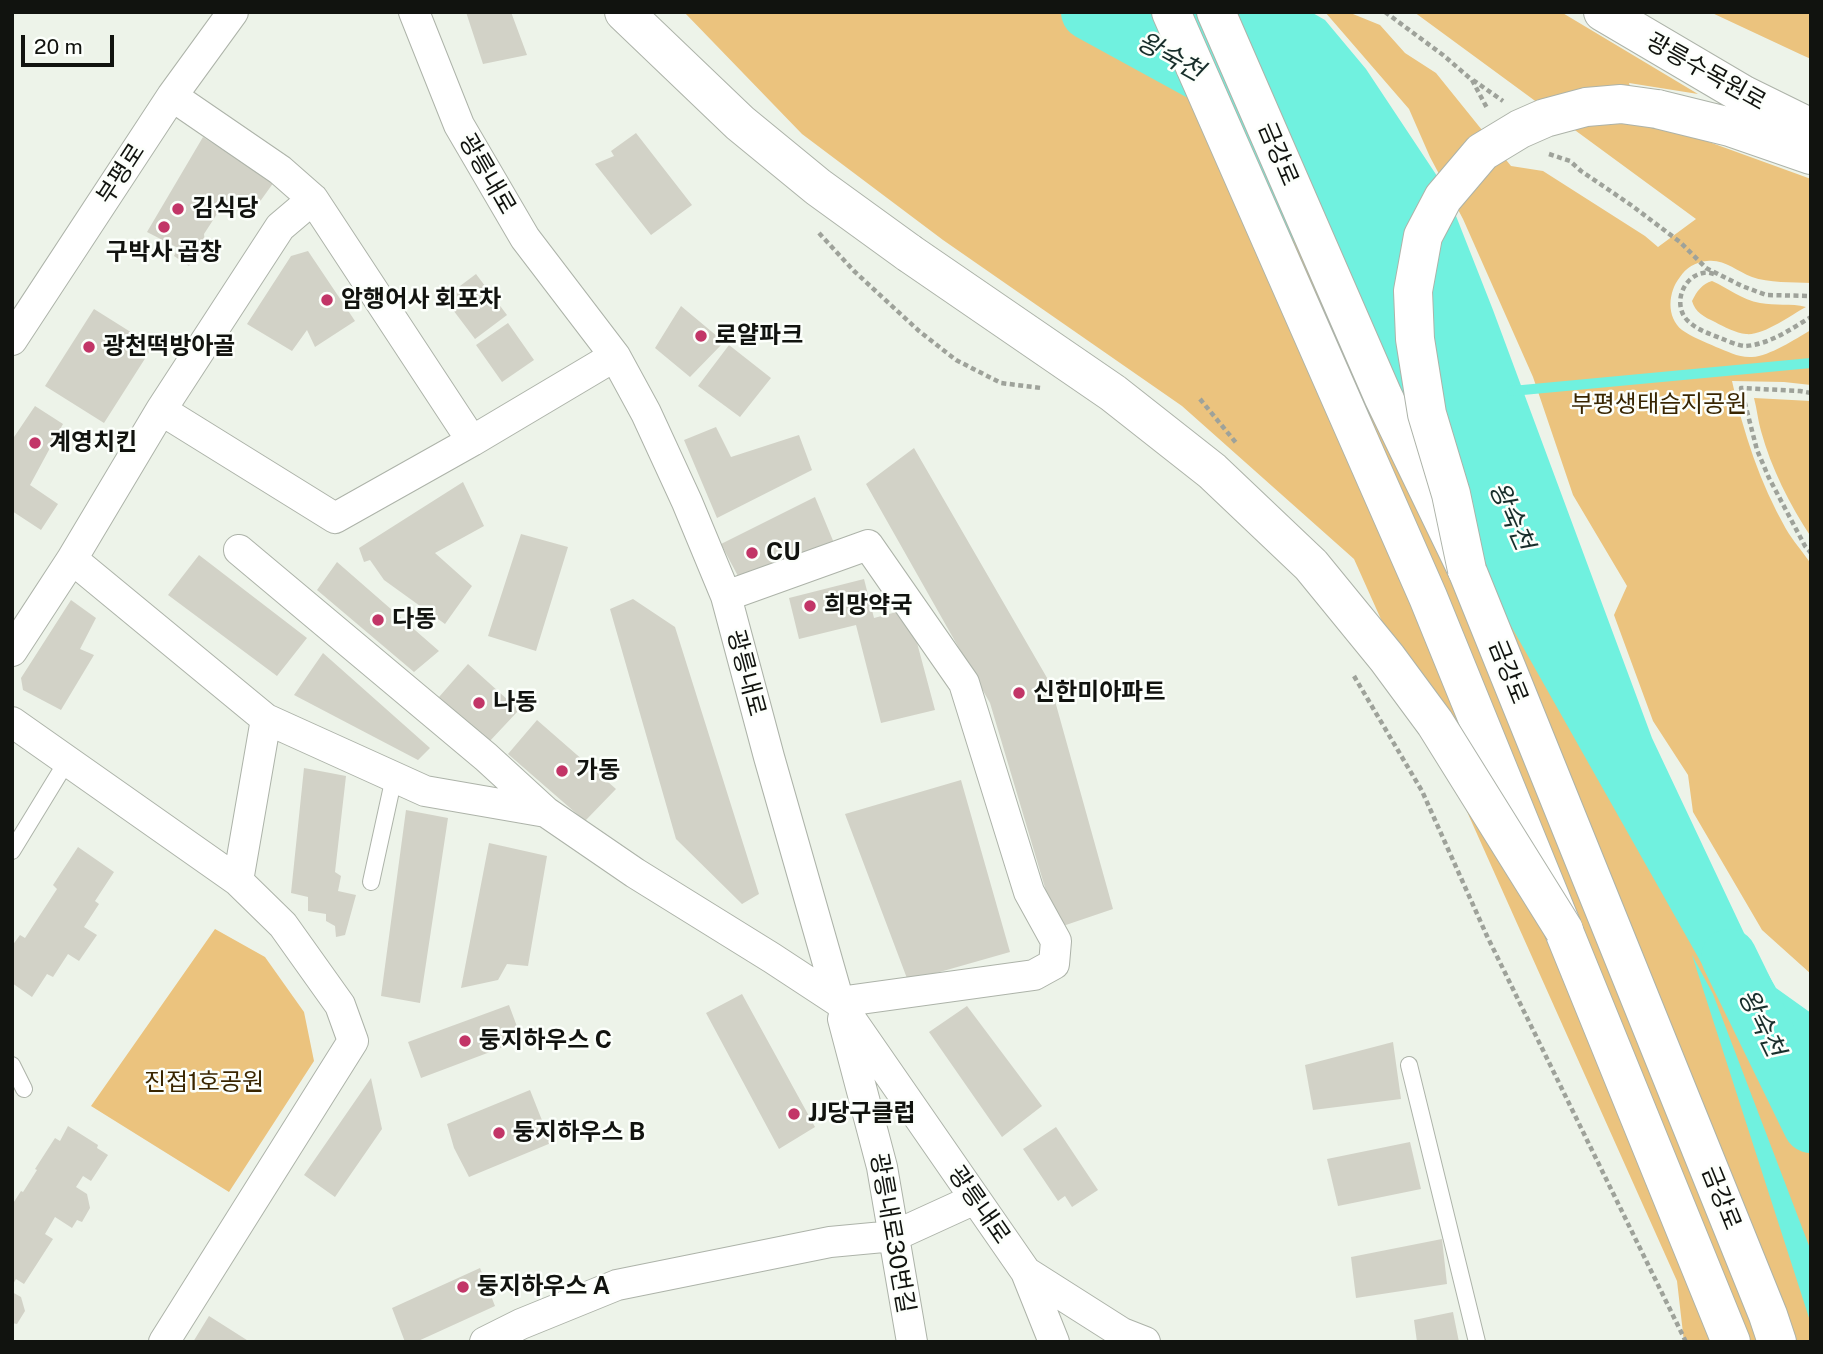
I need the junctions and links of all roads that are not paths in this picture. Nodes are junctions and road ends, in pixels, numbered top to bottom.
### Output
1 (233, 12) edge
2 (414, 12) edge
3 (624, 12) edge
4 (1171, 12) edge
5 (1216, 12) edge
6 (1603, 12) edge
7 (172, 96) junction
8 (1811, 128) edge
9 (1811, 155) edge
10 (313, 199) junction
11 (12, 340) edge
12 (615, 356) junction
13 (161, 410) junction
14 (472, 441) junction
15 (239, 550) dead end
16 (72, 559) junction
17 (1467, 570) junction
18 (726, 596) junction
19 (12, 651) edge
20 (266, 719) junction
21 (12, 722) edge
22 (68, 761) junction
23 (394, 777) junction
24 (546, 812) junction
25 (12, 851) edge
26 (238, 881) junction
27 (371, 882) dead end
28 (1564, 930) junction
29 (839, 1002) junction
30 (12, 1065) edge
31 (1409, 1065) dead end
32 (24, 1089) dead end
33 (975, 1199) junction
34 (894, 1236) junction
35 (1026, 1272) junction
36 (1132, 1339) edge
37 (164, 1342) edge
38 (485, 1342) edge
39 (912, 1342) edge
40 (1054, 1342) edge
41 (1477, 1342) edge
42 (1731, 1342) edge
43 (1777, 1342) edge

1 - 7 street, 부평로
2 - 12 street, 광릉내로
3 - 28 main road, bridge
4 - 28 main road, 금강로, bridge
5 - 17 main road, 금강로, bridge
6 - 8 main road, 광릉수목원로
7 - 10 street
7 - 11 street, 부평로
9 - 17 main road, bridge
10 - 13 street
10 - 14 street
12 - 14 street
12 - 18 street, 광릉내로
13 - 14 street
13 - 16 street
15 - 24 street
16 - 19 street
16 - 20 street
17 - 43 main road, 금강로
18 - 29 street, 광릉내로
18 - 29 street
20 - 23 street
20 - 26 street
21 - 22 street
22 - 25 lane
22 - 26 street
23 - 24 street
23 - 27 lane
24 - 29 street
26 - 37 street
28 - 42 main road, 금강로
29 - 33 street, 광릉내로
29 - 34 street, 광릉내로30번길
30 - 32 lane
31 - 41 lane
33 - 34 street
33 - 35 street, 광릉내로
34 - 38 street
34 - 39 street, 광릉내로30번길
35 - 36 street
35 - 40 street, 광릉내로

